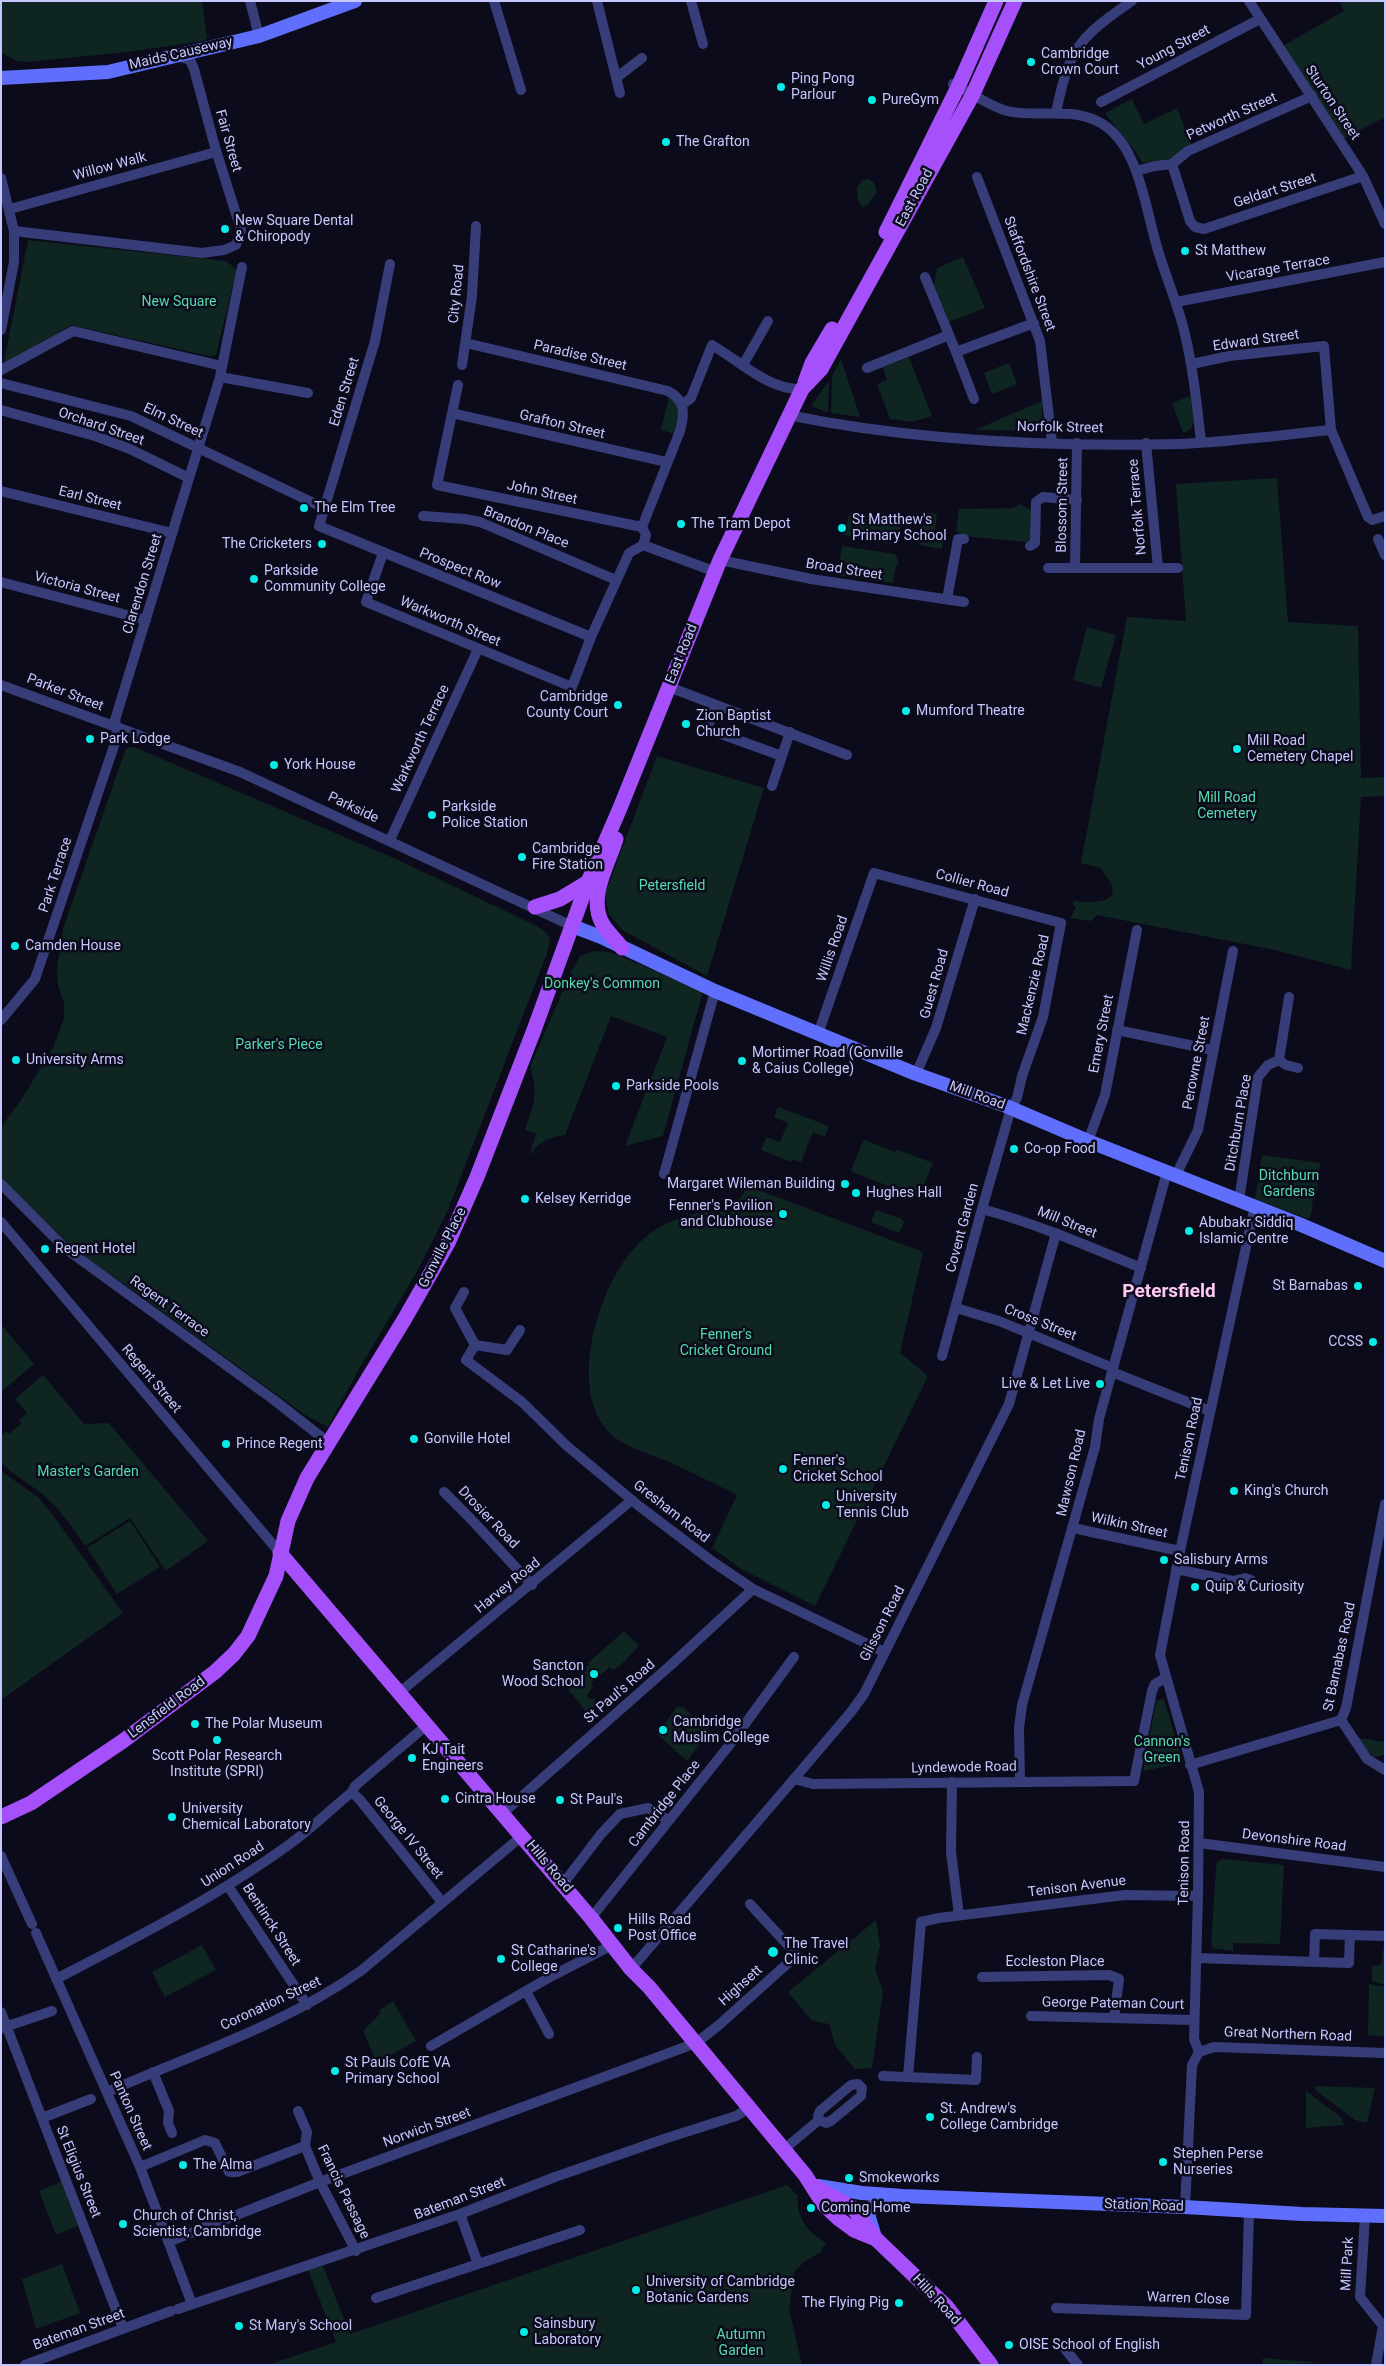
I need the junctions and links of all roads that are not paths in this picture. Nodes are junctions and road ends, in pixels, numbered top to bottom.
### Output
1 (250, 1) edge
2 (356, 1) edge
3 (494, 1) edge
4 (597, 1) edge
5 (691, 1) edge
6 (996, 1) edge
7 (1015, 1) edge
8 (1132, 1) edge
9 (1249, 1) edge
10 (1260, 19) junction
11 (260, 36) junction
12 (703, 44) dead end
13 (175, 54) junction
14 (642, 58) dead end
15 (1, 78) edge
16 (616, 78) junction
17 (955, 85) junction
18 (521, 90) dead end
19 (620, 93) dead end
20 (973, 94) junction
21 (1312, 96) junction
22 (1101, 102) dead end
23 (1056, 112) junction
24 (216, 152) junction
25 (1172, 164) junction
26 (1136, 171) junction
27 (1363, 176) junction
28 (976, 177) dead end
29 (1, 178) edge
30 (10, 209) junction
31 (1385, 224) edge
32 (476, 226) dead end
33 (14, 231) junction
34 (1385, 262) edge
35 (390, 264) dead end
36 (242, 267) dead end
37 (925, 277) dead end
38 (1176, 302) junction
39 (768, 321) dead end
40 (1034, 323) junction
41 (1, 330) edge
42 (949, 335) junction
43 (466, 343) junction
44 (956, 352) junction
45 (1192, 364) junction
46 (462, 365) dead end
47 (743, 365) junction
48 (222, 366) junction
49 (868, 368) dead end
50 (1, 370) edge
51 (220, 378) junction
52 (1, 383) edge
53 (458, 385) dead end
54 (802, 389) junction
55 (308, 393) dead end
56 (974, 399) dead end
57 (683, 404) junction
58 (1, 410) edge
59 (452, 414) junction
60 (788, 416) junction
61 (1331, 430) junction
62 (1052, 442) junction
63 (1201, 442) junction
64 (1078, 443) junction
65 (1146, 444) junction
66 (200, 449) junction
67 (667, 462) junction
68 (189, 478) junction
69 (1, 491) edge
70 (1077, 500) junction
71 (324, 508) junction
72 (423, 516) dead end
73 (1385, 516) edge
74 (319, 526) joint
75 (642, 527) junction
76 (172, 533) junction
77 (964, 539) dead end
78 (1378, 539) dead end
79 (643, 545) junction
80 (1030, 546) dead end
81 (384, 554) junction
82 (1385, 555) edge
83 (718, 566) junction
84 (1048, 568) dead end
85 (1075, 568) junction
86 (1158, 568) junction
87 (1178, 568) dead end
88 (616, 580) junction
89 (1, 582) edge
90 (947, 599) junction
91 (964, 602) dead end
92 (146, 620) junction
93 (591, 637) junction
94 (478, 649) junction
95 (1, 684) edge
96 (668, 687) junction
97 (716, 705) junction
98 (118, 728) junction
99 (790, 732) junction
100 (847, 755) dead end
101 (782, 756) junction
102 (772, 786) dead end
103 (620, 808) junction
104 (390, 840) junction
105 (874, 872) joint
106 (588, 882) junction
107 (975, 899) junction
108 (535, 907) junction
109 (1062, 923) joint
110 (572, 926) junction
111 (1138, 930) dead end
112 (622, 948) junction
113 (1233, 951) dead end
114 (715, 991) junction
115 (1289, 997) dead end
116 (1, 1020) edge
117 (1117, 1030) junction
118 (818, 1034) junction
119 (1213, 1050) junction
120 (1279, 1060) junction
121 (1298, 1068) dead end
122 (916, 1074) junction
123 (1012, 1108) junction
124 (1088, 1141) junction
125 (664, 1174) dead end
126 (1171, 1174) junction
127 (1, 1184) edge
128 (1239, 1200) junction
129 (1255, 1206) junction
130 (982, 1209) junction
131 (1, 1222) edge
132 (1056, 1233) junction
133 (1385, 1261) edge
134 (1141, 1268) junction
135 (464, 1292) dead end
136 (956, 1308) junction
137 (520, 1330) dead end
138 (1029, 1333) junction
139 (475, 1345) junction
140 (942, 1356) dead end
141 (1113, 1370) junction
142 (1210, 1411) junction
143 (329, 1443) junction
144 (444, 1492) dead end
145 (632, 1500) junction
146 (1385, 1504) edge
147 (1073, 1528) junction
148 (1180, 1551) junction
149 (280, 1553) junction
150 (1176, 1569) junction
151 (1251, 1580) dead end
152 (532, 1585) junction
153 (753, 1589) junction
154 (884, 1652) junction
155 (794, 1657) dead end
156 (1166, 1678) junction
157 (400, 1692) junction
158 (1342, 1720) junction
159 (427, 1725) junction
160 (1190, 1765) junction
161 (1385, 1770) edge
162 (794, 1779) junction
163 (1020, 1781) junction
164 (952, 1782) junction
165 (352, 1792) junction
166 (503, 1813) junction
167 (1, 1818) edge
168 (668, 1820) junction
169 (522, 1836) junction
170 (1199, 1843) junction
171 (1, 1856) edge
172 (1385, 1867) edge
173 (4, 1874) edge
174 (562, 1884) junction
175 (228, 1886) junction
176 (1198, 1896) junction
177 (442, 1902) junction
178 (750, 1904) dead end
179 (959, 1915) junction
180 (591, 1918) junction
181 (1350, 1935) junction
182 (1385, 1936) edge
183 (612, 1945) junction
184 (1196, 1958) junction
185 (1314, 1962) junction
186 (631, 1969) junction
187 (982, 1977) dead end
188 (56, 1979) junction
189 (526, 1991) junction
190 (307, 2005) junction
191 (52, 2011) dead end
192 (1, 2012) edge
193 (1031, 2016) dead end
194 (1114, 2018) junction
195 (1194, 2020) junction
196 (4, 2028) edge
197 (549, 2034) dead end
198 (696, 2043) junction
199 (430, 2046) dead end
200 (1385, 2053) edge
201 (1197, 2055) junction
202 (977, 2057) dead end
203 (153, 2072) junction
204 (883, 2076) dead end
205 (908, 2077) junction
206 (107, 2092) junction
207 (91, 2099) dead end
208 (749, 2108) junction
209 (298, 2111) dead end
210 (42, 2118) junction
211 (819, 2120) dead end
212 (172, 2133) dead end
213 (305, 2146) junction
214 (783, 2150) junction
215 (140, 2167) junction
216 (320, 2182) junction
217 (816, 2191) junction
218 (864, 2194) junction
219 (902, 2196) junction
220 (837, 2198) junction
221 (1185, 2207) junction
222 (853, 2208) junction
223 (1249, 2211) junction
224 (460, 2214) junction
225 (1364, 2216) junction
226 (1385, 2216) edge
227 (580, 2230) dead end
228 (876, 2240) junction
229 (168, 2242) junction
230 (356, 2251) junction
231 (478, 2264) junction
232 (376, 2298) dead end
233 (192, 2304) junction
234 (1056, 2308) dead end
235 (123, 2328) junction
236 (1061, 2344) dead end
237 (25, 2365) edge
238 (991, 2365) edge
239 (1078, 2365) edge
240 (1376, 2365) edge

1 - 11 street
2 - 11 street, Maids Causeway
3 - 18 street
4 - 16 street
5 - 12 street
6 - 17 main road, East Road
7 - 20 main road, East Road
8 - 23 street
9 - 10 street, Sturton Street
10 - 21 street, Sturton Street
10 - 22 street, Young Street
11 - 13 street, Maids Causeway
13 - 15 street, Maids Causeway
13 - 24 street, Fair Street
14 - 16 street
16 - 19 street
17 - 20 street
17 - 54 main road, East Road
20 - 23 street
20 - 54 main road, East Road
21 - 25 street, Petworth Street
21 - 27 street, Sturton Street
23 - 26 street
24 - 30 street, Willow Walk
24 - 33 street, Fair Street
25 - 26 street, Petworth Street
25 - 27 street, Geldart Street
26 - 38 street
27 - 31 street, Sturton Street
28 - 40 street, Staffordshire Street
29 - 30 street
30 - 33 street
32 - 43 street, City Road
33 - 41 street
34 - 38 street, Vicarage Terrace
35 - 71 street, Eden Street
36 - 48 street
37 - 42 street
38 - 45 street
39 - 47 street
40 - 44 street
40 - 62 street, Staffordshire Street
42 - 44 street
42 - 49 street
43 - 46 street, City Road
43 - 57 street, Paradise Street
44 - 56 street
45 - 61 street, Edward Street
45 - 63 street
47 - 54 street
47 - 57 street
48 - 50 street
48 - 51 street, Clarendon Street
51 - 55 street
51 - 66 street, Clarendon Street
52 - 66 street, Elm Street
53 - 59 street
54 - 60 main road, East Road
57 - 67 street
58 - 68 street, Orchard Street
59 - 67 street, Grafton Street
59 - 75 street, John Street
60 - 62 street, Norfolk Street
60 - 83 main road, East Road
61 - 63 street, Norfolk Street
61 - 73 street
62 - 64 street, Norfolk Street
63 - 65 street, Norfolk Street
64 - 65 street, Norfolk Street
64 - 70 street, Blossom Street
65 - 86 street, Norfolk Terrace
66 - 68 street, Clarendon Street
66 - 71 street, Elm Street
67 - 75 street
68 - 76 street, Clarendon Street
69 - 76 street, Earl Street
70 - 80 street
70 - 85 street, Blossom Street
71 - 74 street, Eden Street
72 - 88 street, Brandon Place
74 - 81 street, Prospect Row
75 - 79 street
76 - 92 street, Clarendon Street
77 - 90 street
78 - 82 street
79 - 83 street, Broad Street
79 - 88 street
81 - 93 street, Prospect Row
81 - 94 street, Warkworth Street
83 - 90 street, Broad Street
83 - 96 main road, East Road
84 - 85 street, Norfolk Terrace
85 - 86 street, Norfolk Terrace
86 - 87 street, Norfolk Terrace
88 - 93 street
89 - 92 street, Victoria Street
90 - 91 street, Broad Street
92 - 98 street, Clarendon Street
93 - 94 street, Warkworth Street
94 - 104 street, Warkworth Terrace
95 - 98 street, Parker Street
96 - 97 street
96 - 103 main road, East Road
97 - 99 street
97 - 101 street
98 - 104 street, Parkside
98 - 116 street, Park Terrace
99 - 100 street
99 - 101 street
101 - 102 street
103 - 106 main road, East Road
103 - 112 main road
104 - 108 street, Parkside
105 - 107 street, Collier Road
105 - 118 street, Willis Road
106 - 108 main road
106 - 110 main road, East Road
107 - 109 street, Collier Road
107 - 122 street, Guest Road
108 - 110 street, Parkside
109 - 123 street, Mackenzie Road
110 - 112 street, Mill Road
110 - 143 main road, Gonville Place
111 - 117 street, Emery Street
112 - 114 street, Mill Road
113 - 119 street, Perowne Street
114 - 118 street, Mill Road
114 - 125 street
115 - 120 street
117 - 119 street
117 - 124 street, Emery Street
118 - 122 street, Mill Road
119 - 126 street, Perowne Street
120 - 121 street
120 - 128 street, Ditchburn Place
122 - 123 street, Mill Road
123 - 124 street, Mill Road
123 - 130 street, Covent Garden
124 - 126 street, Mill Road
126 - 128 street, Mill Road
126 - 134 street, Mawson Road
127 - 143 street, Regent Terrace
128 - 129 street, Mill Road
129 - 133 street, Mill Road
129 - 142 street, Tenison Road
130 - 132 street, Mill Street
130 - 136 street, Covent Garden
131 - 149 street, Regent Street
132 - 134 street, Mill Street
132 - 138 street, Glisson Road
134 - 141 street, Mawson Road
135 - 139 street
136 - 138 street, Cross Street
136 - 140 street, Covent Garden
137 - 139 street
138 - 141 street, Cross Street
138 - 154 street, Glisson Road
139 - 145 street, Gresham Road
141 - 142 street, Cross Street
141 - 147 street, Mawson Road
142 - 148 street, Tenison Road
143 - 149 main road, Gonville Place
144 - 152 street, Drosier Road
145 - 152 street, Harvey Road
145 - 153 street, Gresham Road
146 - 158 street, St Barnabas Road
147 - 148 street, Wilkin Street
147 - 163 street, Mawson Road
148 - 150 street, Tenison Road
149 - 157 main road, Hills Road
149 - 167 main road, Lensfield Road
150 - 151 street
150 - 156 street, Tenison Road
152 - 157 street, Harvey Road
153 - 154 street, Gresham Road
153 - 166 street, St Paul's Road
154 - 162 street, Glisson Road
155 - 168 street, Cambridge Place
156 - 160 street, Tenison Road
156 - 163 street, Lyndewode Road
157 - 159 main road, Hills Road
158 - 160 street, St Barnabas Road
158 - 161 street
159 - 165 street, Union Road
159 - 166 main road, Hills Road
160 - 170 street, Tenison Road
162 - 164 street, Lyndewode Road
162 - 186 street, Glisson Road
163 - 164 street, Lyndewode Road
164 - 179 street
165 - 175 street, Union Road
165 - 177 street, George IV Street
166 - 169 main road, Hills Road
168 - 174 street
168 - 180 street, Cambridge Place
169 - 174 main road, Hills Road
169 - 177 street, Coronation Street
170 - 172 street, Devonshire Road
170 - 176 street, Tenison Road
171 - 173 street, Panton Street
173 - 188 street, Panton Street
174 - 180 main road, Hills Road
175 - 188 street, Union Road
175 - 190 street, Bentinck Street
176 - 179 street, Tenison Avenue
176 - 184 street, Tenison Road
177 - 190 street, Coronation Street
178 - 198 street, Highsett
179 - 205 street, Tenison Avenue
180 - 183 main road, Hills Road
181 - 182 street
181 - 185 street
181 - 185 street
183 - 186 main road, Hills Road
183 - 189 street
184 - 185 street
184 - 195 street, Tenison Road
186 - 198 main road, Hills Road
187 - 194 street, Eccleston Place
188 - 206 street, Panton Street
189 - 197 street
189 - 199 street
190 - 203 street, Coronation Street
191 - 196 street
192 - 196 street, St Eligius Street
193 - 194 street, George Pateman Court
194 - 195 street, George Pateman Court
195 - 201 street, Tenison Road
196 - 210 street, St Eligius Street
198 - 208 main road, Hills Road
198 - 216 street, Norwich Street
200 - 201 street, Great Northern Road
201 - 221 street, Tenison Road
202 - 205 street
203 - 206 street, Coronation Street
203 - 212 street
204 - 205 street
206 - 215 street, Panton Street
207 - 210 street
208 - 214 main road, Hills Road
208 - 224 street, Bateman Street
209 - 213 street, Francis Passage
210 - 235 street, St Eligius Street
211 - 214 street
213 - 215 street
213 - 216 street, Francis Passage
214 - 217 main road, Hills Road
215 - 229 street, Panton Street
216 - 229 street, Norwich Street
216 - 230 street, Francis Passage
217 - 218 street, Station Road
217 - 220 main road, Hills Road
217 - 228 main road, Hills Road
218 - 219 street, Station Road
218 - 220 street, Station Road
218 - 222 street
219 - 221 street, Station Road
219 - 228 street, Station Road
220 - 222 main road, Hills Road
221 - 223 street, Station Road
222 - 228 main road, Hills Road
223 - 225 street, Station Road
223 - 234 street, Warren Close
224 - 230 street, Bateman Street
224 - 231 street
225 - 226 street, Station Road
225 - 240 street, Mill Park
227 - 231 street
228 - 238 main road, Hills Road
229 - 233 street, Panton Street
230 - 233 street, Bateman Street
231 - 232 street
233 - 235 street, Bateman Street
235 - 237 street, Bateman Street
236 - 239 street

